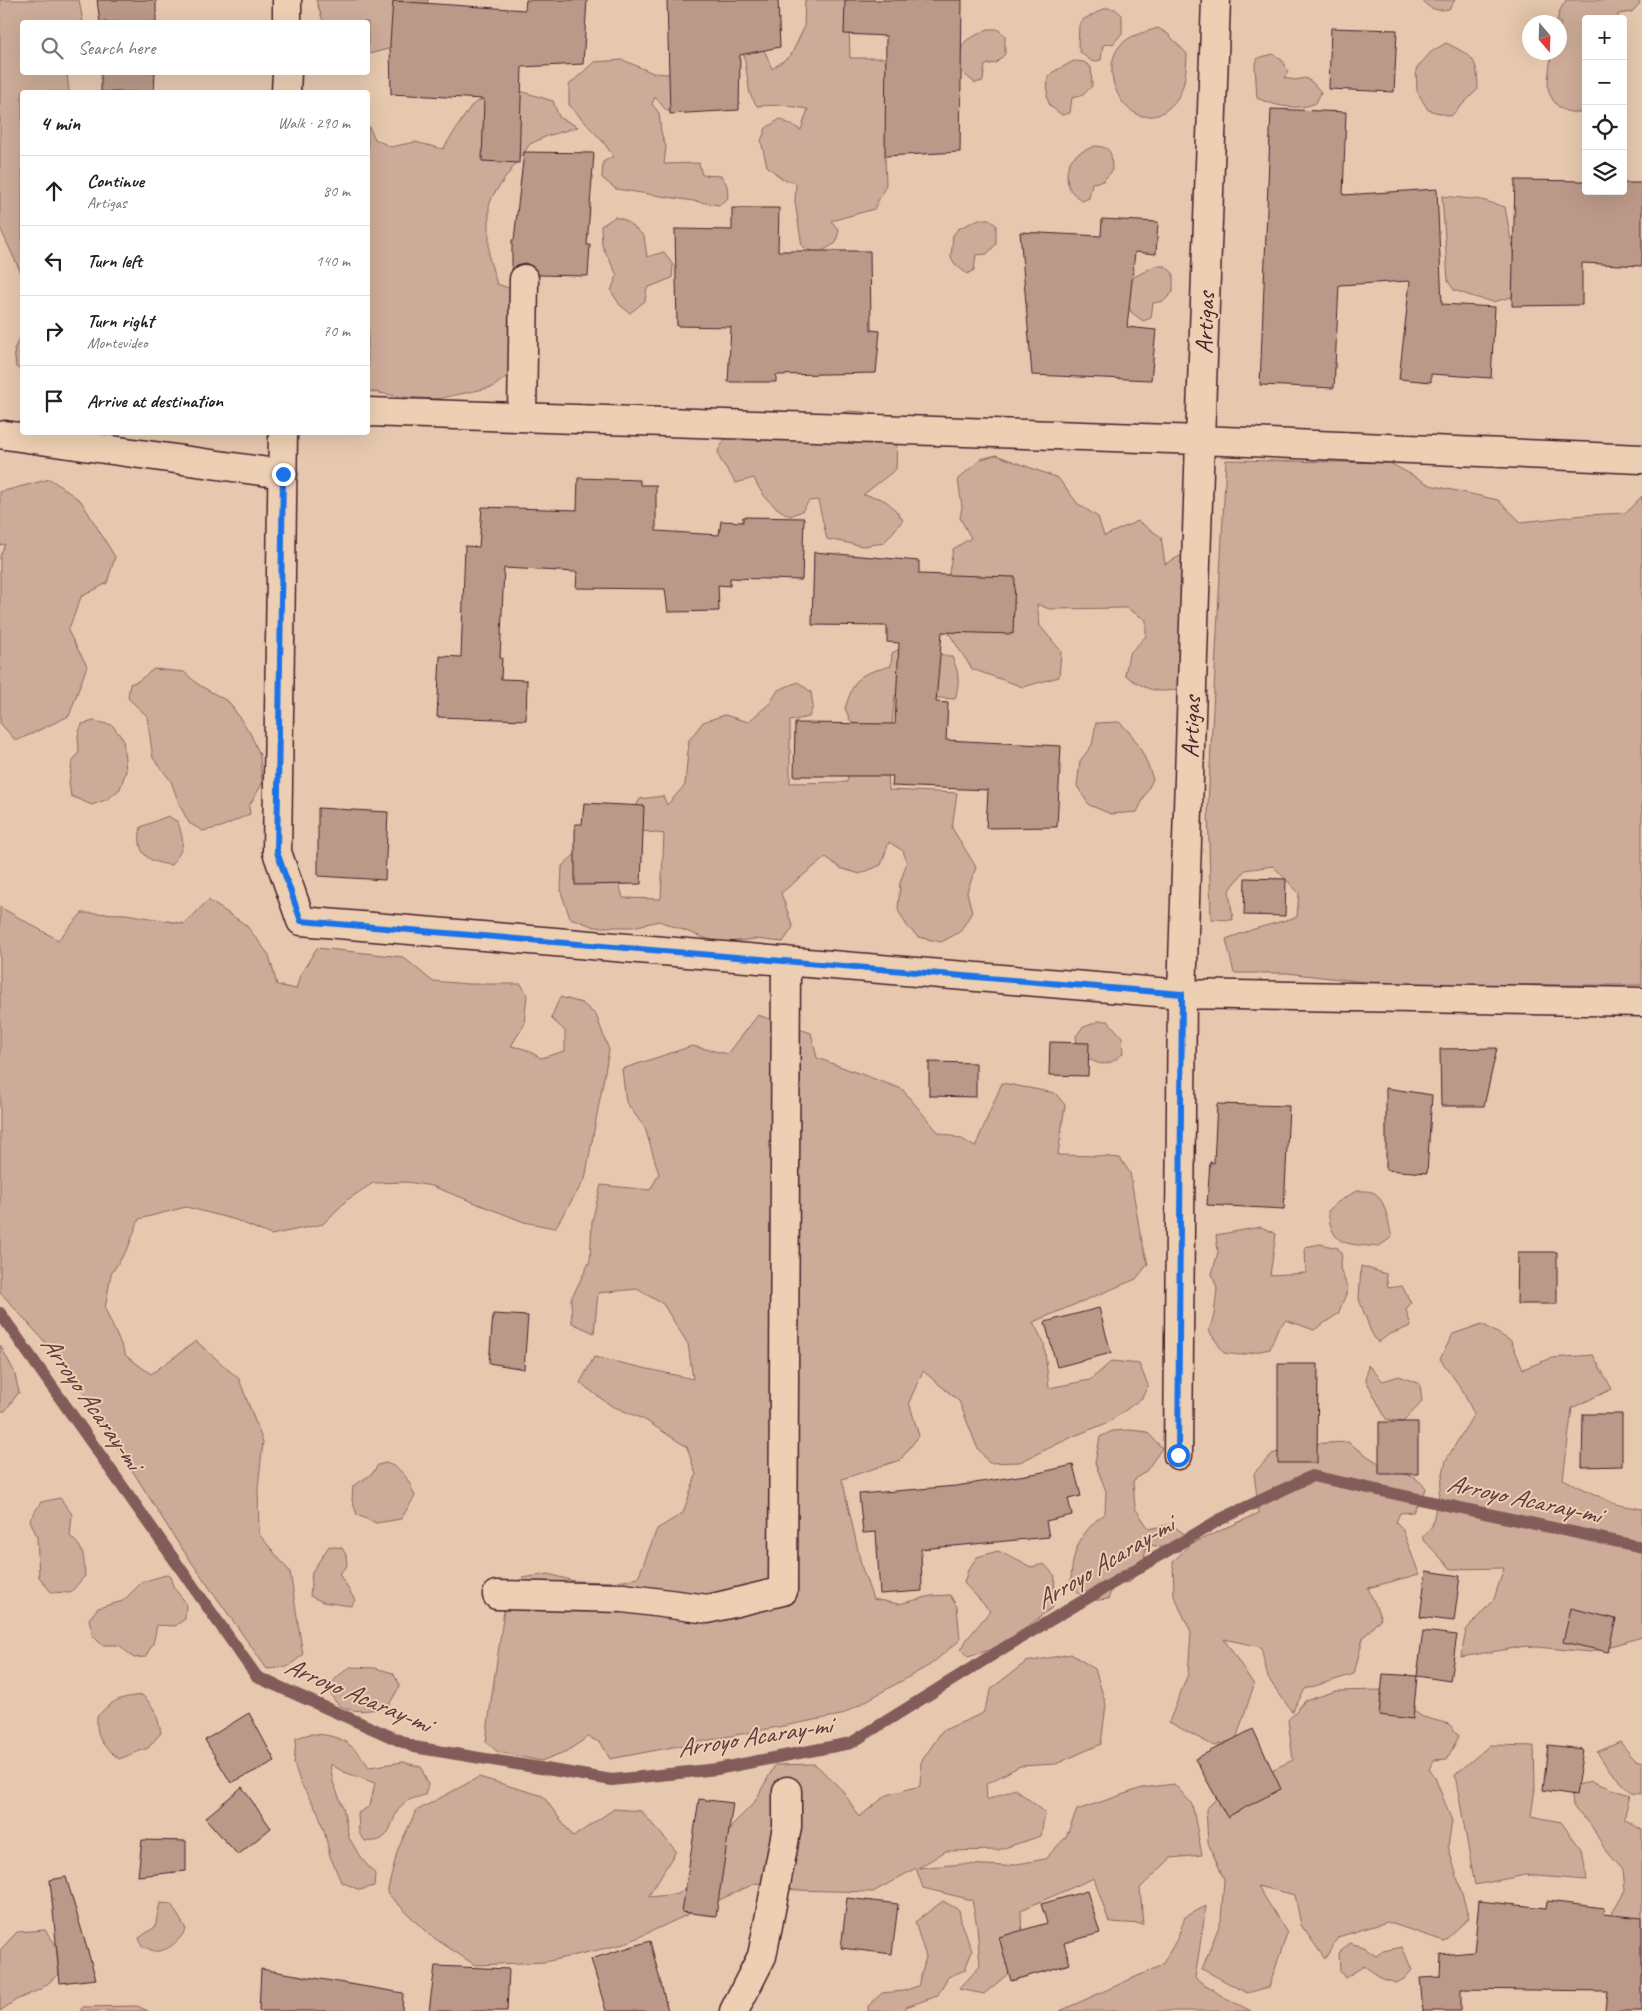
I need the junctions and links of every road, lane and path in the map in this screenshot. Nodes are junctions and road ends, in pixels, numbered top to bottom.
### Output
1 (287, 0) edge
2 (1216, 0) edge
3 (287, 20) edge
4 (286, 75) edge
5 (286, 90) edge
6 (524, 279) dead end
7 (370, 412) edge
8 (522, 417) junction
9 (5, 435) dead end
10 (283, 435) edge
11 (1200, 440) junction
12 (1642, 459) edge
13 (283, 474) junction
14 (786, 961) junction
15 (1182, 994) junction
16 (1642, 1002) edge
17 (1178, 1455) dead end
18 (497, 1595) dead end
19 (787, 1791) dead end
20 (734, 2011) edge

1 - 3 street
2 - 11 street, Artigas
4 - 5 street
6 - 8 street
7 - 8 street
8 - 11 street
9 - 13 street
10 - 13 street
11 - 12 street
11 - 15 street, Artigas
13 - 14 street
14 - 15 street
14 - 18 street
15 - 16 street
15 - 17 street, Artigas
19 - 20 street

